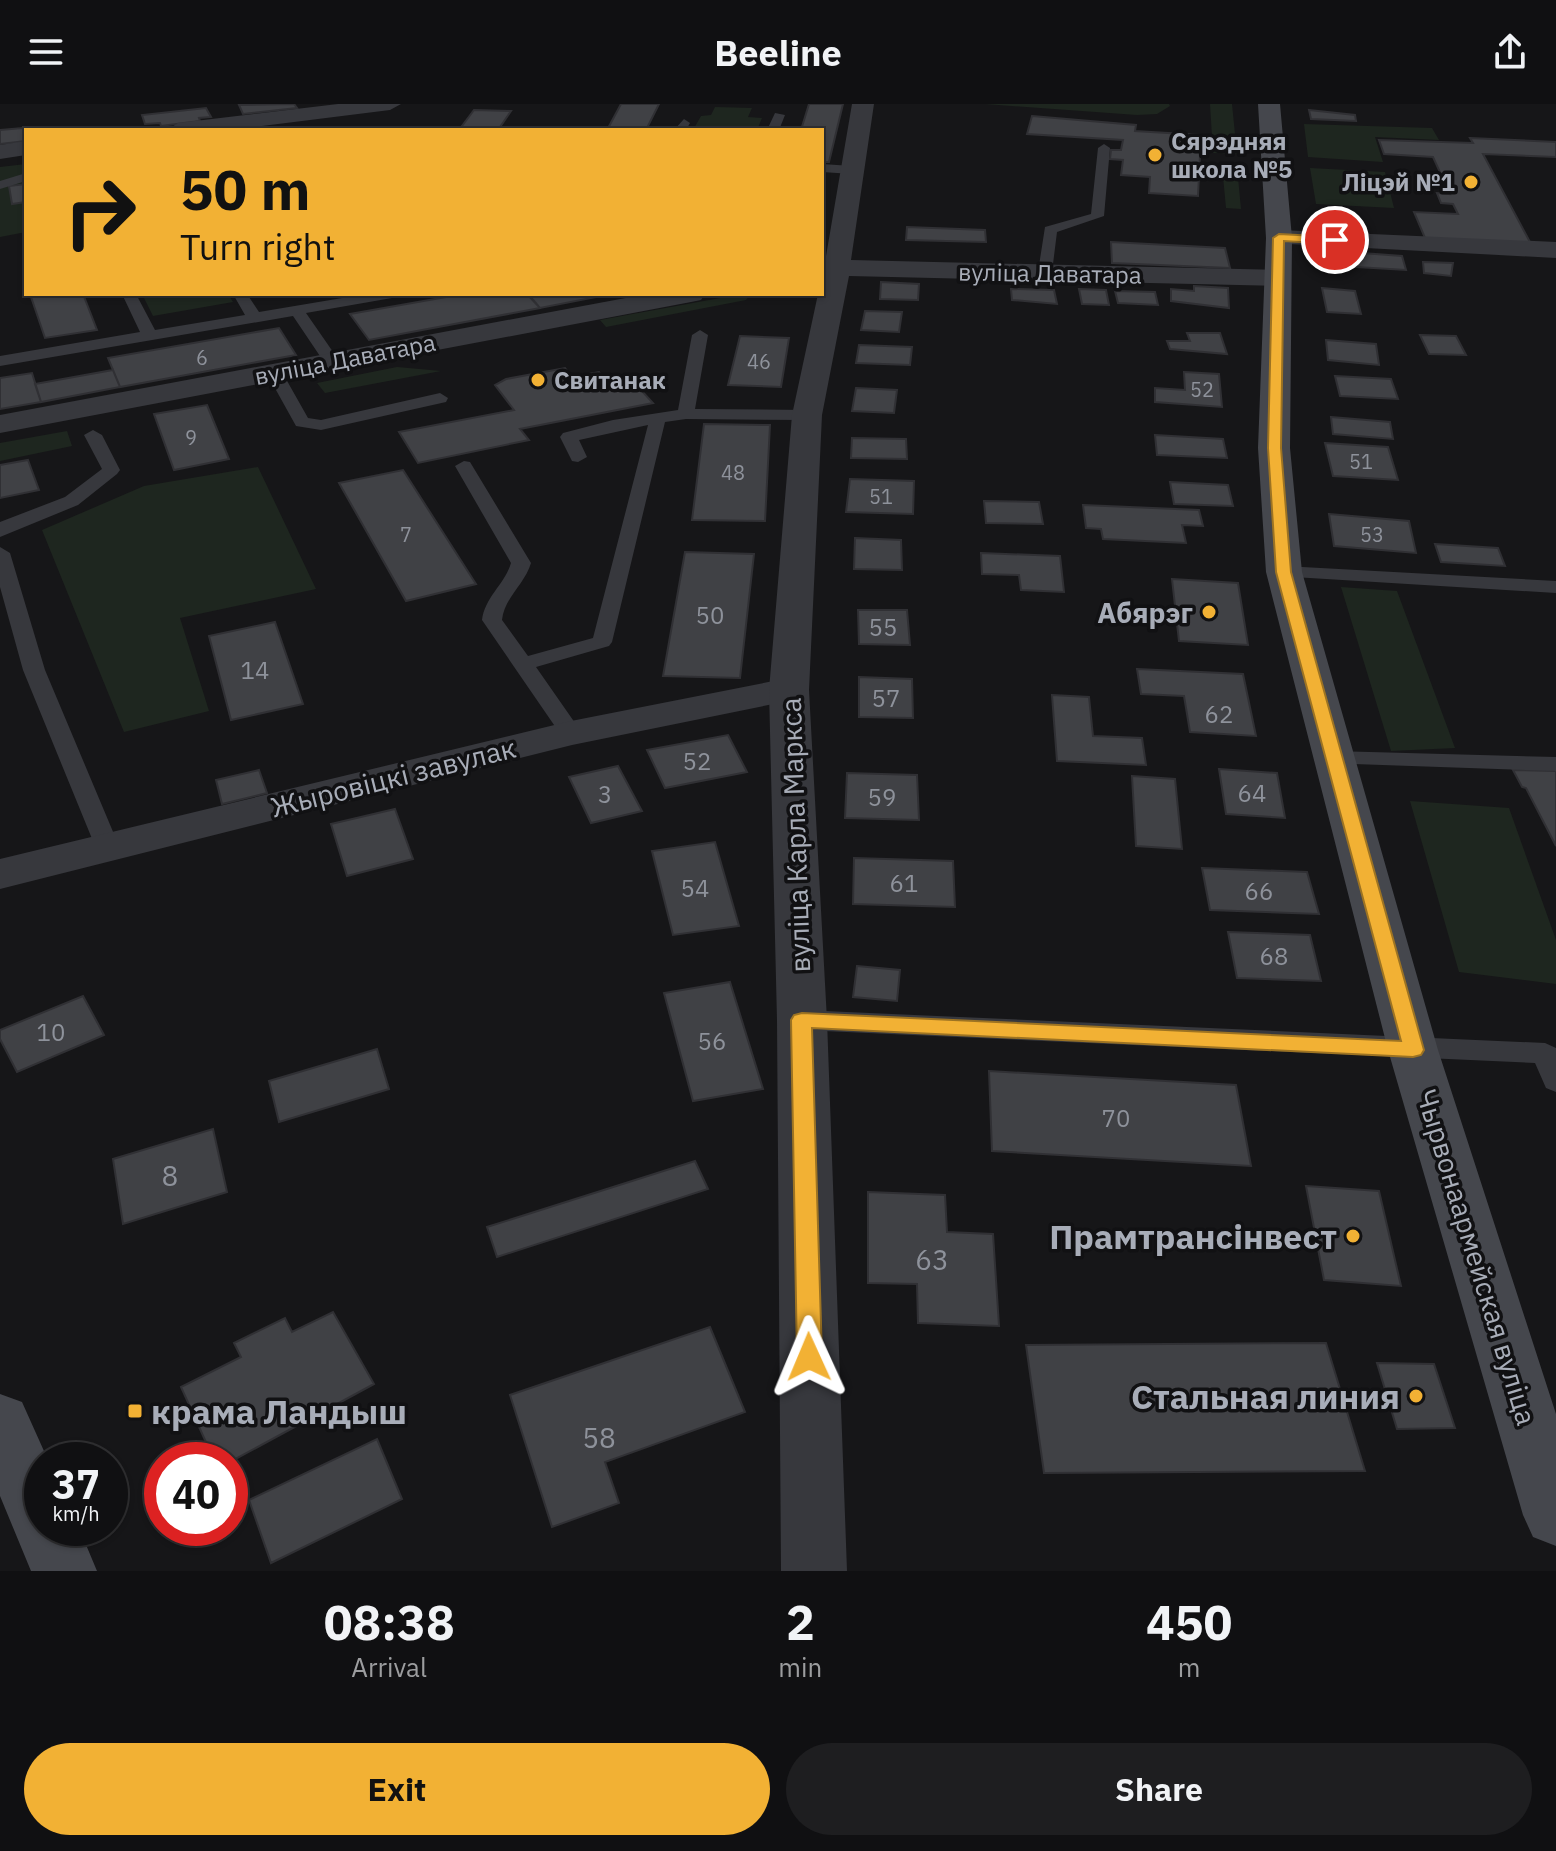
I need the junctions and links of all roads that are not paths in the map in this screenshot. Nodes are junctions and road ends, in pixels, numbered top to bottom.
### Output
1 (390, 104) edge
2 (863, 104) edge
3 (1269, 104) edge
4 (779, 115) dead end
5 (194, 128) edge
6 (774, 128) edge
7 (24, 148) edge
8 (1104, 148) dead end
9 (0, 152) edge
10 (824, 168) edge
11 (852, 170) junction
12 (24, 178) edge
13 (0, 185) edge
14 (1279, 238) junction
15 (1556, 250) edge
16 (829, 269) edge
17 (1045, 272) junction
18 (1278, 278) junction
19 (130, 296) edge
20 (241, 296) edge
21 (372, 296) edge
22 (680, 296) edge
23 (297, 311) junction
24 (255, 318) junction
25 (700, 335) dead end
26 (150, 336) junction
27 (0, 361) edge
28 (332, 362) junction
29 (274, 372) junction
30 (440, 398) dead end
31 (686, 414) junction
32 (807, 415) junction
33 (658, 418) junction
34 (0, 424) edge
35 (93, 435) dead end
36 (578, 457) dead end
37 (464, 466) dead end
38 (0, 531) edge
39 (0, 553) edge
40 (1284, 572) junction
41 (1556, 587) edge
42 (523, 664) junction
43 (789, 690) junction
44 (571, 733) junction
45 (1333, 758) junction
46 (1556, 764) edge
47 (107, 846) junction
48 (0, 874) edge
49 (802, 1020) junction
50 (1413, 1050) junction
51 (1556, 1081) edge
52 (0, 1422) edge
53 (24, 1477) edge
54 (1556, 1515) edge
55 (54, 1546) edge
56 (64, 1571) edge
57 (814, 1571) edge

1 - 5 street
2 - 11 street, вуліца Карла Маркса
3 - 14 main road, Чырвонаармейская вуліца
4 - 6 lane
7 - 9 street
8 - 17 lane
10 - 11 lane
11 - 16 street, вуліца Карла Маркса
12 - 13 lane
14 - 15 street
14 - 18 main road, Чырвонаармейская вуліца
16 - 17 street, вуліца Даватара
16 - 32 street, вуліца Карла Маркса
17 - 18 street, вуліца Даватара
18 - 40 main road, Чырвонаармейская вуліца
19 - 26 lane
20 - 24 lane
21 - 23 lane
22 - 28 street, вуліца Даватара
23 - 24 lane
23 - 28 lane
24 - 26 lane
25 - 31 lane
26 - 27 lane
28 - 29 street, вуліца Даватара
29 - 30 lane
29 - 34 street, вуліца Даватара
31 - 32 lane
31 - 33 lane
32 - 43 street, вуліца Карла Маркса
33 - 36 lane
33 - 42 lane
35 - 38 lane
37 - 42 lane
39 - 47 lane
40 - 41 lane
40 - 45 main road, Чырвонаармейская вуліца
42 - 44 lane
43 - 44 street, Жыровіцкі завулак
43 - 49 street, вуліца Карла Маркса
44 - 47 street, Жыровіцкі завулак
45 - 46 lane
45 - 50 main road, Чырвонаармейская вуліца
47 - 48 street, Жыровіцкі завулак
49 - 50 lane
49 - 57 street, вуліца Карла Маркса
50 - 51 lane
50 - 54 main road, Чырвонаармейская вуліца
52 - 53 main road
55 - 56 main road

